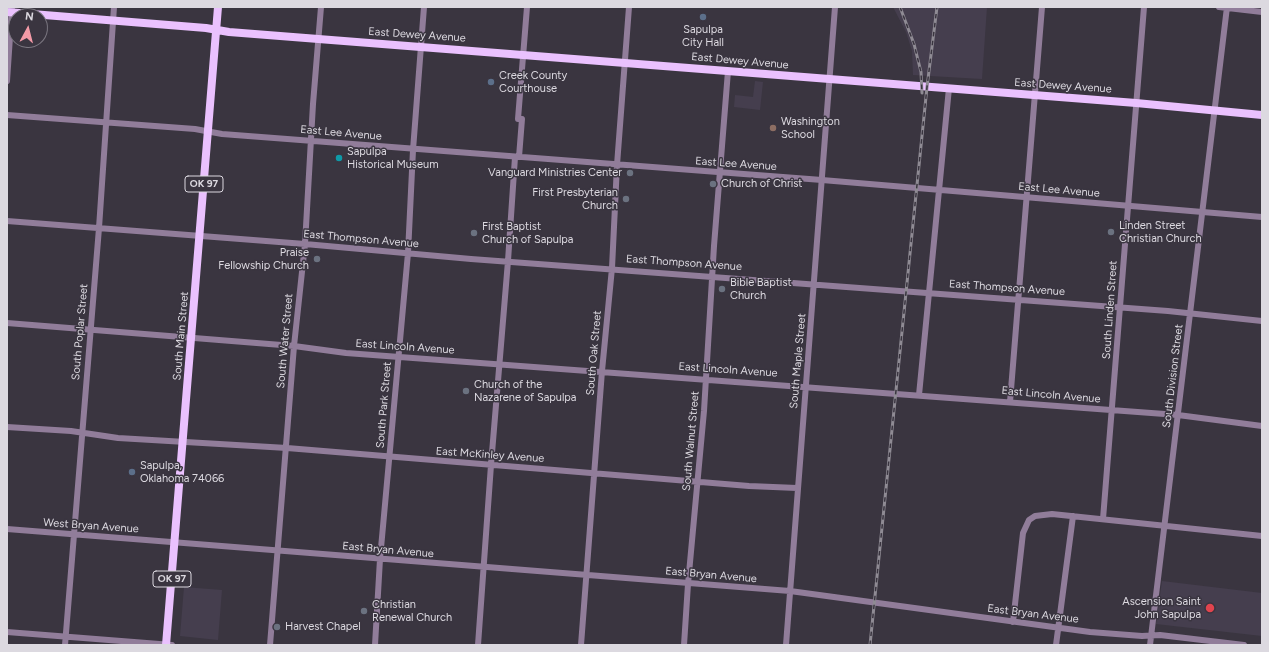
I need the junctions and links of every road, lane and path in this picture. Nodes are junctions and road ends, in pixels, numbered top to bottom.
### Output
1 (114, 7) edge
2 (218, 7) edge
3 (321, 7) edge
4 (424, 7) edge
5 (527, 7) edge
6 (630, 7) edge
7 (835, 7) edge
8 (1042, 7) edge
9 (1144, 7) edge
10 (1219, 7) edge
11 (1227, 7) edge
12 (1262, 12) edge
13 (48, 14) edge
14 (113, 20) junction
15 (216, 30) junction
16 (318, 39) junction
17 (420, 47) junction
18 (8, 48) edge
19 (523, 54) junction
20 (625, 63) junction
21 (728, 71) junction
22 (830, 79) junction
23 (7, 81) edge
24 (949, 88) junction
25 (1034, 95) junction
26 (1136, 103) junction
27 (1215, 109) junction
28 (7, 115) edge
29 (1262, 115) edge
30 (106, 123) junction
31 (208, 132) junction
32 (311, 140) junction
33 (413, 150) junction
34 (517, 157) junction
35 (617, 165) junction
36 (721, 173) junction
37 (822, 180) junction
38 (938, 191) junction
39 (1028, 198) junction
40 (1128, 206) junction
41 (1202, 211) junction
42 (1262, 218) edge
43 (7, 221) edge
44 (99, 228) junction
45 (200, 236) junction
46 (305, 244) junction
47 (408, 253) junction
48 (508, 261) junction
49 (612, 268) junction
50 (712, 275) junction
51 (815, 284) junction
52 (929, 293) junction
53 (1019, 300) junction
54 (1120, 308) junction
55 (1190, 313) junction
56 (1262, 322) edge
57 (7, 323) edge
58 (90, 329) junction
59 (192, 337) junction
60 (294, 346) junction
61 (398, 357) junction
62 (500, 364) junction
63 (602, 371) junction
64 (706, 379) junction
65 (805, 386) junction
66 (919, 395) junction
67 (1010, 402) junction
68 (1113, 410) junction
69 (1178, 415) junction
70 (1262, 426) edge
71 (7, 427) edge
72 (81, 434) junction
73 (182, 443) junction
74 (287, 448) junction
75 (389, 457) junction
76 (491, 465) junction
77 (594, 473) junction
78 (698, 482) junction
79 (797, 488) junction
80 (1073, 516) junction
81 (1103, 519) junction
82 (1164, 525) junction
83 (7, 529) edge
84 (74, 534) junction
85 (1262, 536) edge
86 (174, 542) junction
87 (278, 550) junction
88 (380, 559) junction
89 (483, 567) junction
90 (585, 575) junction
91 (688, 584) junction
92 (790, 591) junction
93 (1013, 622) junction
94 (1059, 628) junction
95 (7, 632) edge
96 (1151, 635) junction
97 (66, 636) junction
98 (65, 645) edge
99 (168, 645) edge
100 (270, 645) edge
101 (375, 645) edge
102 (478, 645) edge
103 (580, 645) edge
104 (684, 645) edge
105 (786, 645) edge
106 (1056, 645) edge
107 (1150, 645) edge
108 (1244, 645) edge

1 - 14 street, South Poplar Street
2 - 15 main road, OK 97
3 - 16 street, South Water Street
4 - 17 street, South Park Street
5 - 19 street
6 - 20 street, South Oak Street
7 - 22 street, South Maple Street
8 - 25 street
9 - 26 street, South Linden Street
10 - 11 street
11 - 12 street
11 - 27 street, South Division Street
13 - 14 main road, East Dewey Avenue
14 - 15 main road, East Dewey Avenue
14 - 30 street, South Poplar Street
15 - 16 main road, East Dewey Avenue
15 - 31 main road, South Main Street / OK 97
16 - 17 main road, East Dewey Avenue
16 - 32 street, South Water Street
17 - 19 main road, East Dewey Avenue
17 - 33 street, South Park Street
18 - 23 street
19 - 20 main road, East Dewey Avenue
19 - 34 street
20 - 21 main road, East Dewey Avenue
20 - 35 street, South Oak Street
21 - 22 main road, East Dewey Avenue
21 - 36 street, South Walnut Street
22 - 24 main road, East Dewey Avenue
22 - 37 street, South Maple Street
24 - 25 main road, East Dewey Avenue
24 - 38 street
25 - 26 main road, East Dewey Avenue
25 - 39 street
26 - 27 main road, East Dewey Avenue
26 - 40 street, South Linden Street
27 - 29 main road, East Dewey Avenue
27 - 41 street, South Division Street
28 - 30 street, East Lee Avenue
30 - 31 street, East Lee Avenue
30 - 44 street, South Poplar Street
31 - 32 street, East Lee Avenue
31 - 45 main road, South Main Street / OK 97
32 - 33 street, East Lee Avenue
32 - 46 street, South Water Street
33 - 34 street, East Lee Avenue
33 - 47 street, South Park Street
34 - 35 street, East Lee Avenue
34 - 48 street
35 - 36 street, East Lee Avenue
35 - 49 street, South Oak Street
36 - 37 street, East Lee Avenue
36 - 50 street, South Walnut Street
37 - 38 street, East Lee Avenue
37 - 51 street, South Maple Street
38 - 39 street, East Lee Avenue
38 - 52 street
39 - 40 street, East Lee Avenue
39 - 53 street
40 - 41 street, East Lee Avenue
40 - 54 street, South Linden Street
41 - 42 street, East Lee Avenue
41 - 55 street, South Division Street
43 - 44 street, East Thompson Avenue
44 - 45 street, East Thompson Avenue
44 - 58 street, South Poplar Street
45 - 46 street, East Thompson Avenue
45 - 59 main road, South Main Street / OK 97
46 - 47 street, East Thompson Avenue
46 - 60 street, South Water Street
47 - 48 street, East Thompson Avenue
47 - 61 street, South Park Street
48 - 49 street, East Thompson Avenue
48 - 62 street
49 - 50 street, East Thompson Avenue
49 - 63 street, South Oak Street
50 - 51 street, East Thompson Avenue
50 - 64 street, South Walnut Street
51 - 52 street, East Thompson Avenue
51 - 65 street, South Maple Street
52 - 53 street, East Thompson Avenue
52 - 66 street
53 - 54 street, East Thompson Avenue
53 - 67 street
54 - 55 street, East Thompson Avenue
54 - 68 street, South Linden Street
55 - 56 street, East Thompson Avenue
55 - 69 street, South Division Street
57 - 58 street, East Lincoln Avenue
58 - 59 street, East Lincoln Avenue
58 - 72 street, South Poplar Street
59 - 60 street, East Lincoln Avenue
59 - 73 main road, South Main Street / OK 97
60 - 61 street, East Lincoln Avenue
60 - 74 street, South Water Street
61 - 62 street, East Lincoln Avenue
61 - 75 street, South Park Street
62 - 63 street, East Lincoln Avenue
62 - 76 street
63 - 64 street, East Lincoln Avenue
63 - 77 street, South Oak Street
64 - 65 street, East Lincoln Avenue
64 - 78 street, South Walnut Street
65 - 66 street, East Lincoln Avenue
65 - 79 street, South Maple Street
66 - 67 street, East Lincoln Avenue
67 - 68 street, East Lincoln Avenue
68 - 69 street, East Lincoln Avenue
68 - 81 street, South Linden Street
69 - 70 street, East Lincoln Avenue
69 - 82 street, South Division Street
71 - 72 street, East McKinley Avenue
72 - 73 street, East McKinley Avenue
72 - 84 street, South Poplar Street
73 - 74 street, East McKinley Avenue
73 - 86 main road, South Main Street / OK 97
74 - 75 street, East McKinley Avenue
74 - 87 street, South Water Street
75 - 76 street, East McKinley Avenue
75 - 88 street, South Park Street
76 - 77 street, East McKinley Avenue
76 - 89 street
77 - 78 street, East McKinley Avenue
77 - 90 street, South Oak Street
78 - 79 street, East McKinley Avenue
78 - 91 street, South Walnut Street
79 - 92 street, South Maple Street
80 - 81 street
80 - 93 street
80 - 94 street
81 - 82 street
82 - 85 street
82 - 96 street, South Division Street
83 - 84 street, West Bryan Avenue
84 - 86 street, West Bryan Avenue
84 - 97 street, South Poplar Street
86 - 87 street, East Bryan Avenue
86 - 99 main road, South Main Street / OK 97
87 - 88 street, East Bryan Avenue
87 - 100 street, South Water Street
88 - 89 street, East Bryan Avenue
88 - 101 street, South Park Street
89 - 90 street, East Bryan Avenue
89 - 102 street
90 - 91 street, East Bryan Avenue
90 - 103 street, South Oak Street
91 - 92 street, East Bryan Avenue
91 - 104 street, South Walnut Street
92 - 93 street, East Bryan Avenue
92 - 105 street, South Maple Street
93 - 94 street, East Bryan Avenue
94 - 96 street, East Bryan Avenue
94 - 106 street
95 - 97 street
96 - 107 street, South Division Street
96 - 108 street, East Bryan Avenue
97 - 98 street, South Poplar Street
97 - 99 street

